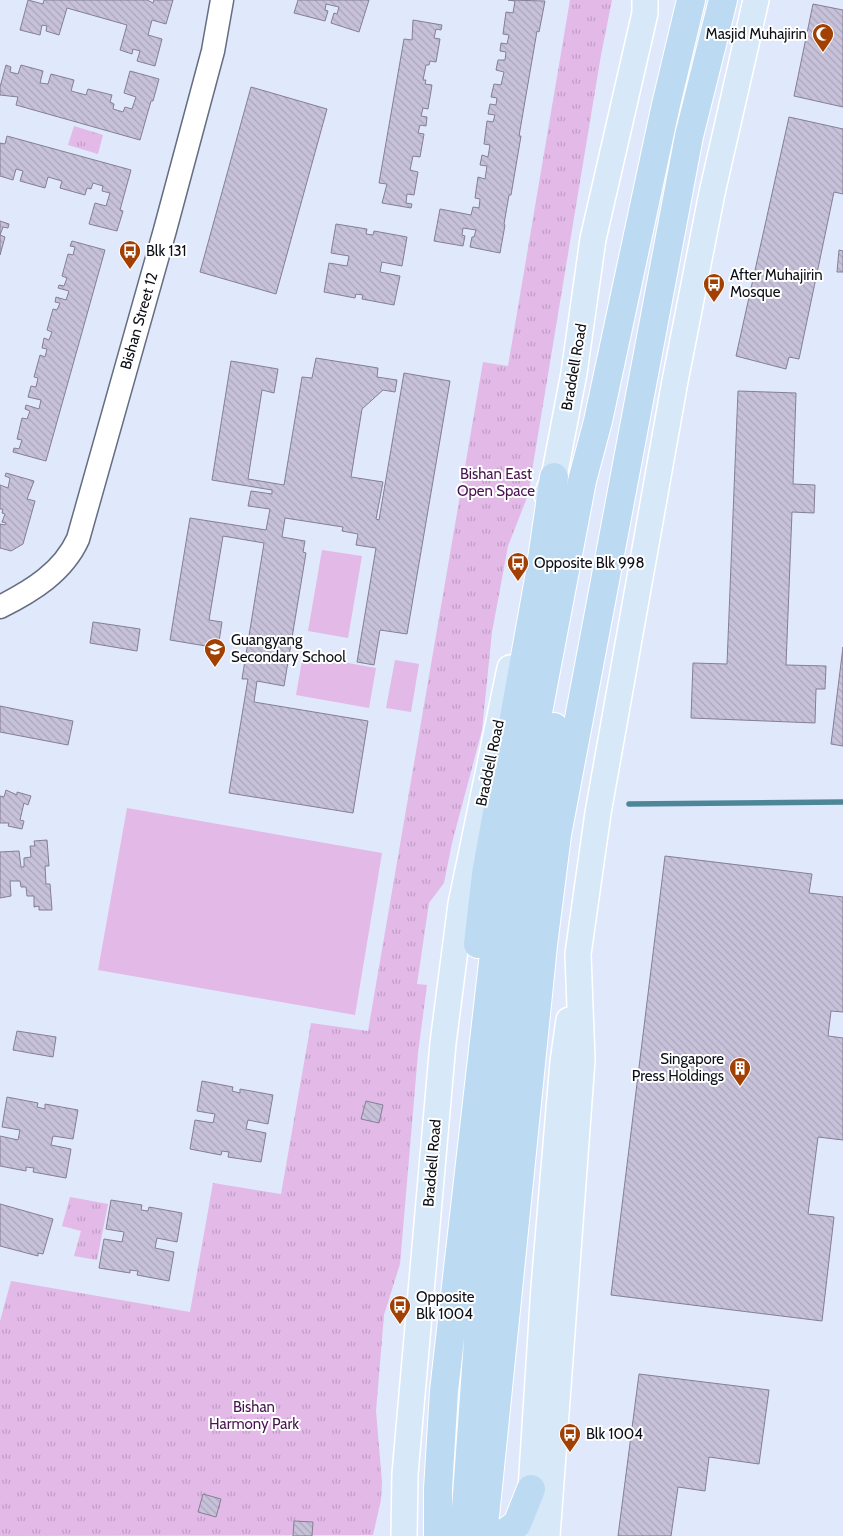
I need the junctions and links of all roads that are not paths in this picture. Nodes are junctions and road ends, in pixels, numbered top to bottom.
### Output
1 (222, 0) edge
2 (645, 0) edge
3 (723, 0) edge
4 (756, 0) edge
5 (690, 2) edge
6 (593, 440) junction
7 (554, 477) junction
8 (0, 607) edge
9 (487, 944) junction
10 (578, 954) junction
11 (405, 1474) junction
12 (531, 1489) junction
13 (472, 1534) edge
14 (391, 1536) edge
15 (404, 1536) edge
16 (438, 1536) edge
17 (500, 1536) edge
18 (528, 1536) edge
19 (547, 1536) edge

1 - 8 street, Bishan Street 12
2 - 7 main road, Braddell Road
3 - 13 highway
4 - 10 main road
5 - 6 highway
6 - 9 highway
6 - 13 highway
7 - 9 highway
7 - 11 main road, Braddell Road
9 - 16 highway
10 - 12 main road
10 - 19 main road
11 - 14 main road
11 - 15 main road, Braddell Road
12 - 17 highway
12 - 18 main road

